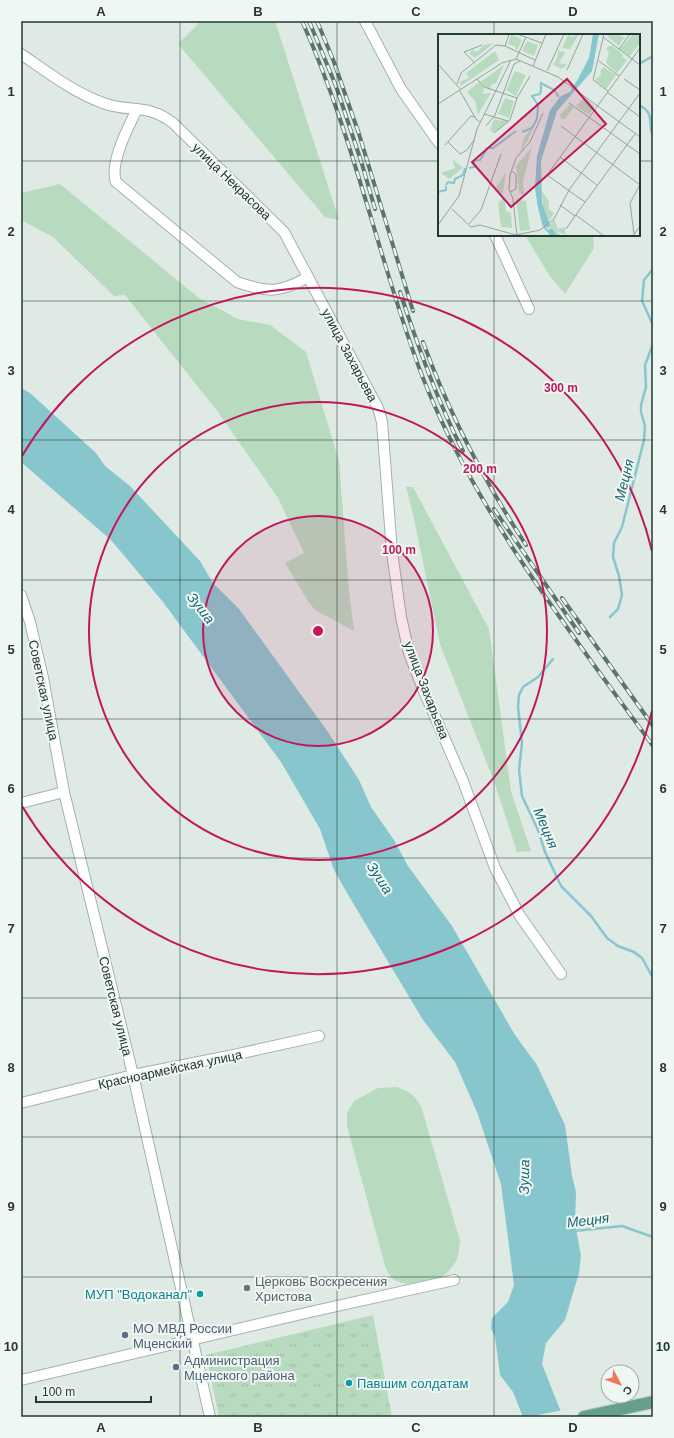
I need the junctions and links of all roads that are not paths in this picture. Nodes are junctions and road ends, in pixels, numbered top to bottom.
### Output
1 (365, 21) edge
2 (21, 54) edge
3 (136, 109) junction
4 (438, 142) edge
5 (495, 236) edge
6 (308, 277) junction
7 (529, 309) dead end
8 (21, 595) edge
9 (64, 792) junction
10 (21, 803) edge
11 (562, 974) dead end
12 (319, 1036) dead end
13 (133, 1075) junction
14 (21, 1103) edge
15 (454, 1280) dead end
16 (192, 1340) junction
17 (21, 1380) edge
18 (653, 1402) edge
19 (210, 1417) edge
20 (584, 1417) edge

1 - 4 street
2 - 3 street, улица Некрасова
3 - 6 street, улица Некрасова
3 - 6 street
5 - 7 street
6 - 11 street, улица Захарьева
8 - 9 street, Советская улица
9 - 10 street
9 - 13 street, Советская улица
12 - 13 street, Красноармейская улица
13 - 14 street, Красноармейская улица
13 - 16 street, Советская улица
15 - 16 street
16 - 17 street
16 - 19 street, Советская улица
18 - 20 main road

